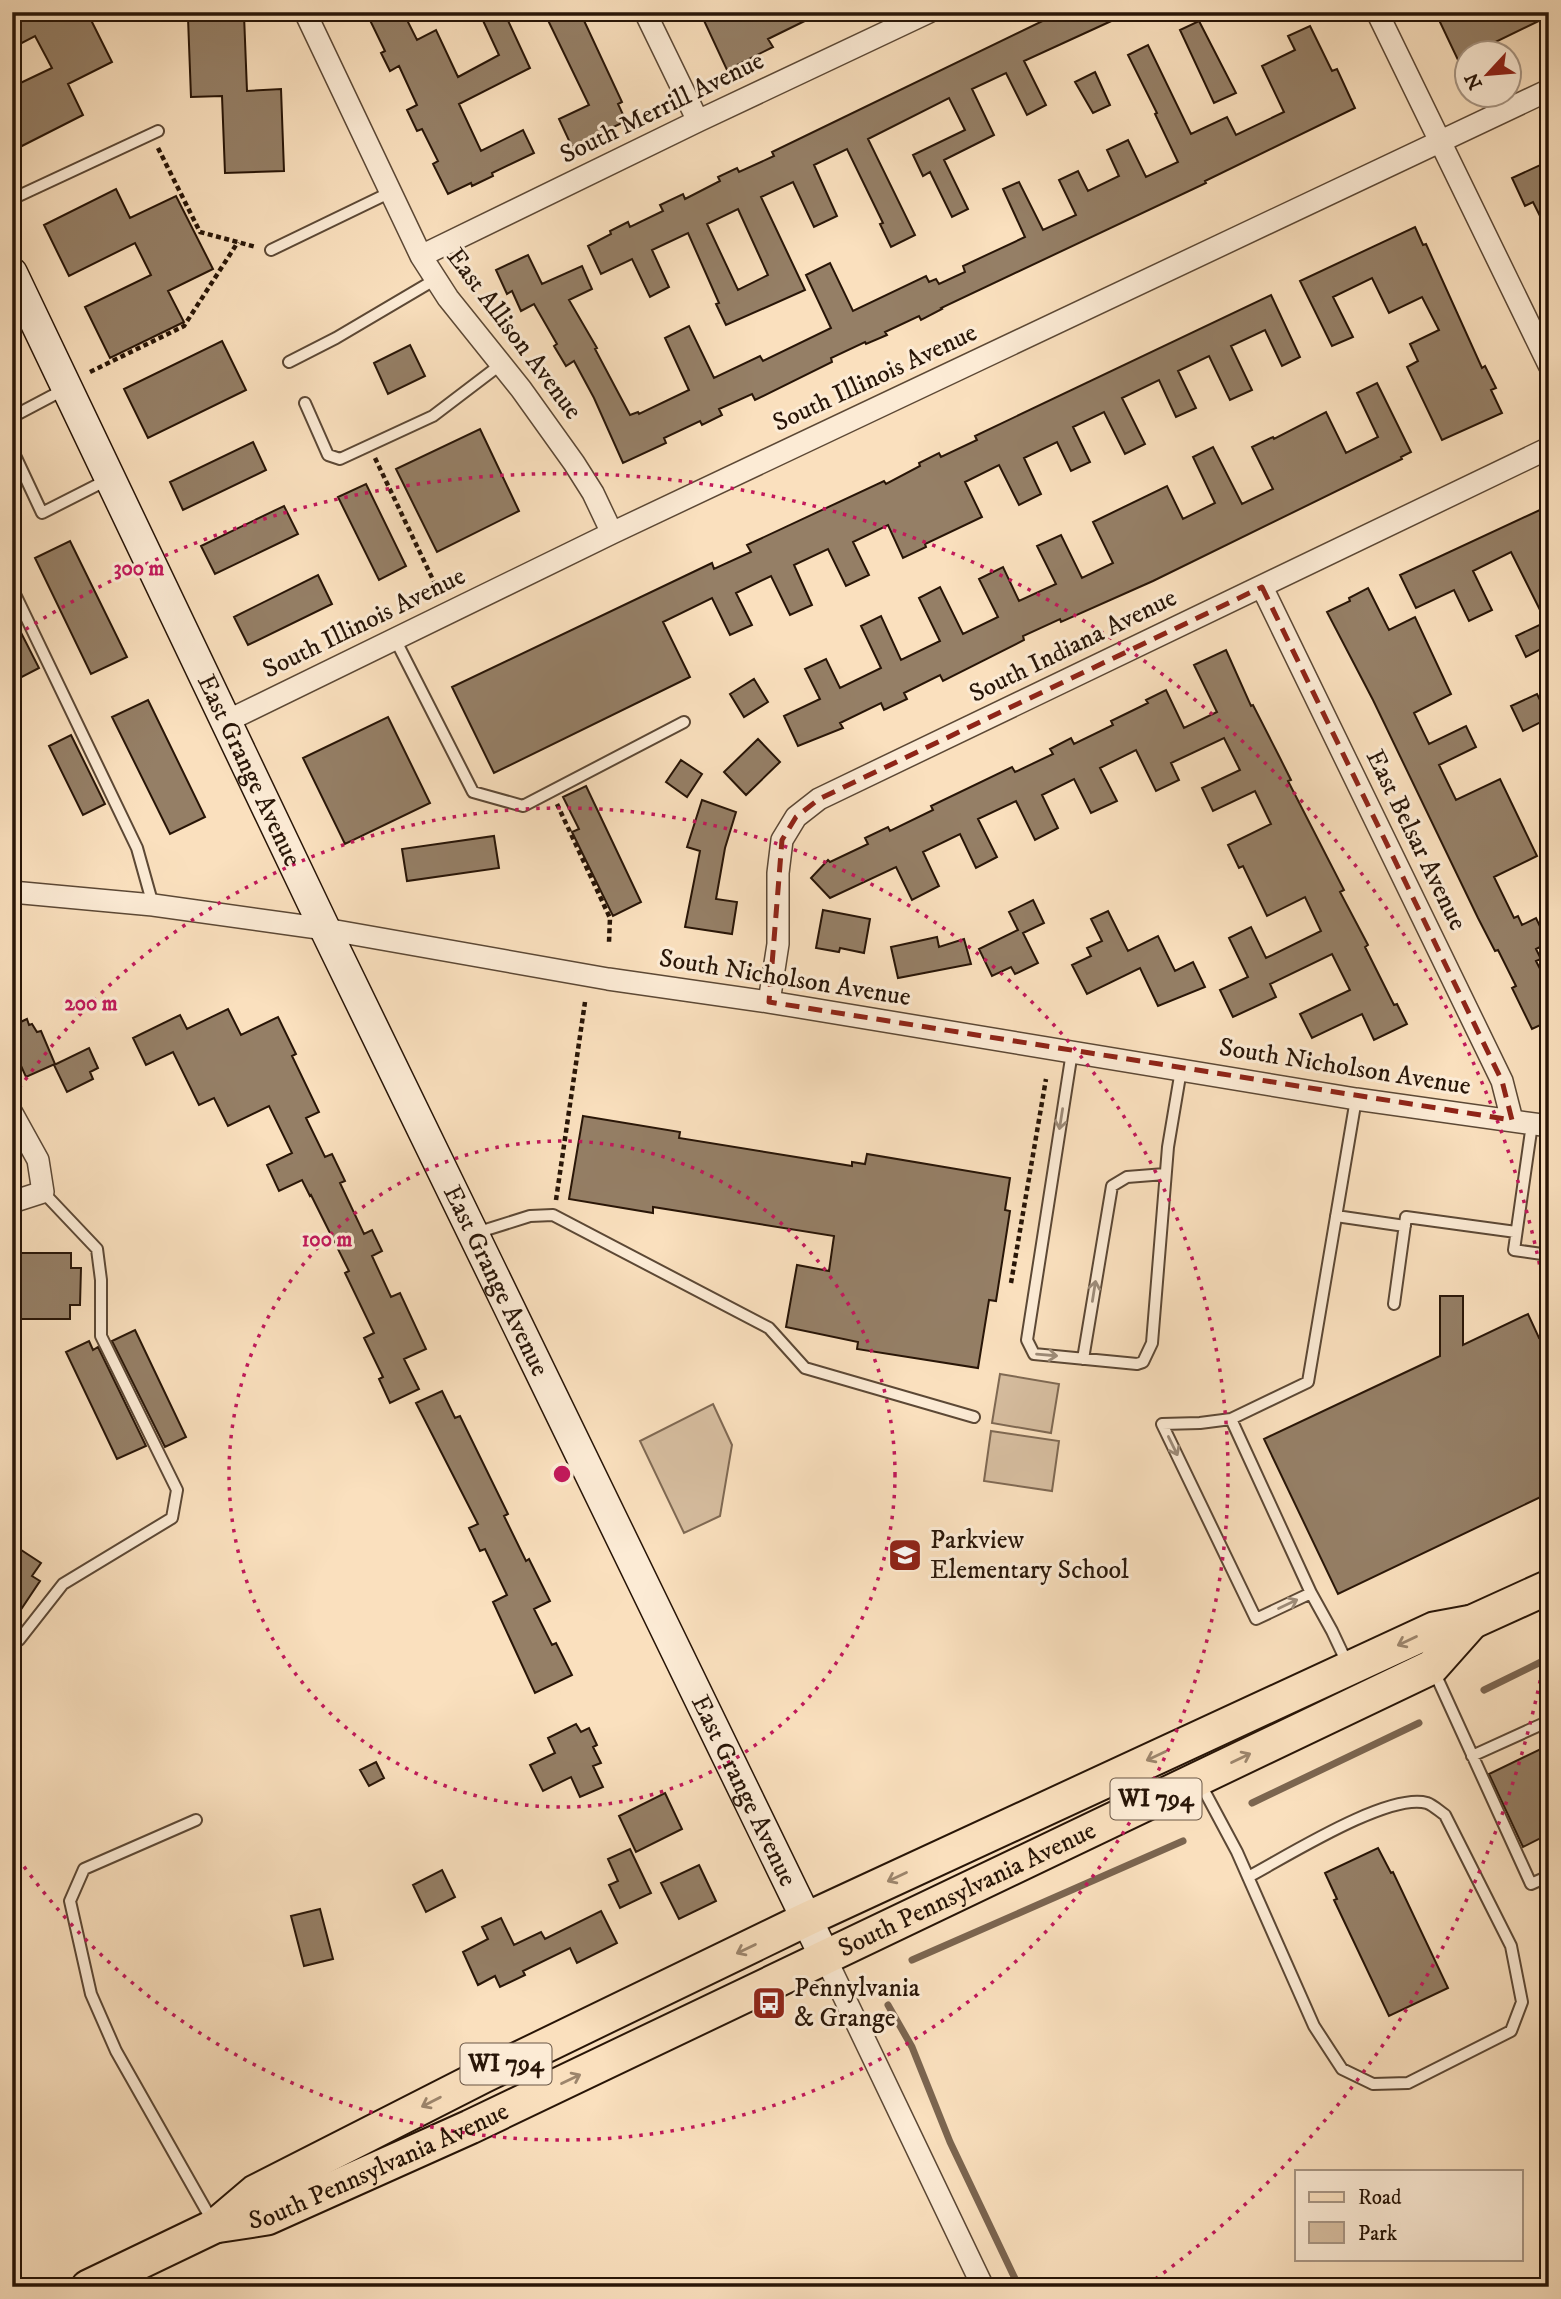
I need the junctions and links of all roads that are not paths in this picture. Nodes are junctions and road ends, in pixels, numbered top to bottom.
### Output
1 (305, 12) edge
2 (645, 12) edge
3 (929, 12) edge
4 (1377, 12) edge
5 (1549, 90) edge
6 (698, 121) junction
7 (154, 133) road end
8 (1440, 142) junction
9 (391, 192) junction
10 (12, 199) edge
11 (271, 250) road end
12 (421, 256) junction
13 (12, 273) edge
14 (436, 279) junction
15 (289, 362) dead end
16 (500, 365) junction
17 (1549, 365) edge
18 (78, 380) junction
19 (305, 403) dead end
20 (12, 417) edge
21 (1549, 448) edge
22 (12, 449) edge
23 (111, 478) junction
24 (612, 533) junction
25 (1262, 587) junction
26 (12, 588) edge
27 (395, 639) junction
28 (227, 721) junction
29 (684, 722) dead end
30 (12, 807) edge
31 (12, 847) edge
32 (12, 892) edge
33 (153, 905) junction
34 (325, 929) junction
35 (769, 1002) junction
36 (1072, 1052) junction
37 (1181, 1070) junction
38 (1356, 1099) junction
39 (12, 1112) edge
40 (1531, 1124) edge
41 (1165, 1174) junction
42 (43, 1192) junction
43 (12, 1202) edge
44 (1336, 1216) junction
45 (1405, 1226) junction
46 (1516, 1232) junction
47 (474, 1234) junction
48 (1549, 1255) edge
49 (1394, 1304) dead end
50 (1083, 1359) junction
51 (974, 1418) dead end
52 (1231, 1419) junction
53 (1549, 1587) edge
54 (1311, 1593) junction
55 (1472, 1622) junction
56 (12, 1642) edge
57 (1432, 1667) junction
58 (1349, 1668) junction
59 (1549, 1721) edge
60 (1472, 1756) junction
61 (1198, 1779) junction
62 (197, 1820) dead end
63 (1549, 1876) edge
64 (1248, 1877) junction
65 (807, 1919) junction
66 (825, 1957) junction
67 (215, 2226) junction
68 (88, 2287) edge
69 (983, 2287) edge

1 - 9 street, East Allison Avenue
2 - 6 street
3 - 6 street, South Merrill Avenue
4 - 8 street
5 - 8 street, South Illinois Avenue
6 - 12 street, South Merrill Avenue
7 - 10 lane
8 - 17 street
8 - 24 street, South Illinois Avenue
9 - 11 lane
9 - 12 street, East Allison Avenue
12 - 14 street, East Allison Avenue
13 - 18 street, East Grange Avenue
14 - 15 lane
14 - 16 street, East Allison Avenue
16 - 19 lane
16 - 24 street, East Allison Avenue
18 - 20 lane
18 - 23 street, East Grange Avenue
21 - 25 street, South Indiana Avenue
22 - 23 lane
23 - 28 street, East Grange Avenue
24 - 27 street, South Illinois Avenue
25 - 35 street, South Indiana Avenue
25 - 40 street, East Belsar Avenue
26 - 33 lane
27 - 28 street, South Illinois Avenue
27 - 29 lane
28 - 34 street, East Grange Avenue
30 - 31 lane
32 - 33 street, South Nicholson Avenue
33 - 34 street, South Nicholson Avenue
34 - 35 street, South Nicholson Avenue
34 - 47 street, East Grange Avenue
35 - 36 street, South Nicholson Avenue
36 - 37 street, South Nicholson Avenue
36 -> 50 lane
37 - 38 street, South Nicholson Avenue
37 - 41 lane
38 - 40 street, South Nicholson Avenue
38 - 44 lane
39 - 42 street
40 - 46 lane
50 -> 41 lane
41 - 50 lane
42 - 43 street
42 - 56 lane
44 - 45 lane
44 - 52 lane
45 - 46 lane
45 - 49 lane
46 - 48 lane
47 - 51 lane
47 - 65 street, East Grange Avenue
52 - 54 lane
52 -> 54 lane
53 - 55 main road, South Pennsylvania Avenue / WI 794
54 - 58 lane
55 - 57 main road, South Pennsylvania Avenue / WI 794
55 -> 58 main road, South Pennsylvania Avenue / WI 794
57 - 60 lane
61 -> 57 main road, South Pennsylvania Avenue / WI 794
58 -> 65 main road, South Pennsylvania Avenue / WI 794
59 - 60 lane
60 - 63 lane
61 - 64 lane
61 - 66 main road, South Pennsylvania Avenue / WI 794
62 - 67 lane
64 - 64 lane
65 - 66 street, East Grange Avenue
65 -> 67 main road, South Pennsylvania Avenue / WI 794
67 -> 66 main road, South Pennsylvania Avenue / WI 794
66 - 69 street, East Grange Avenue
67 - 68 main road, South Pennsylvania Avenue / WI 794

